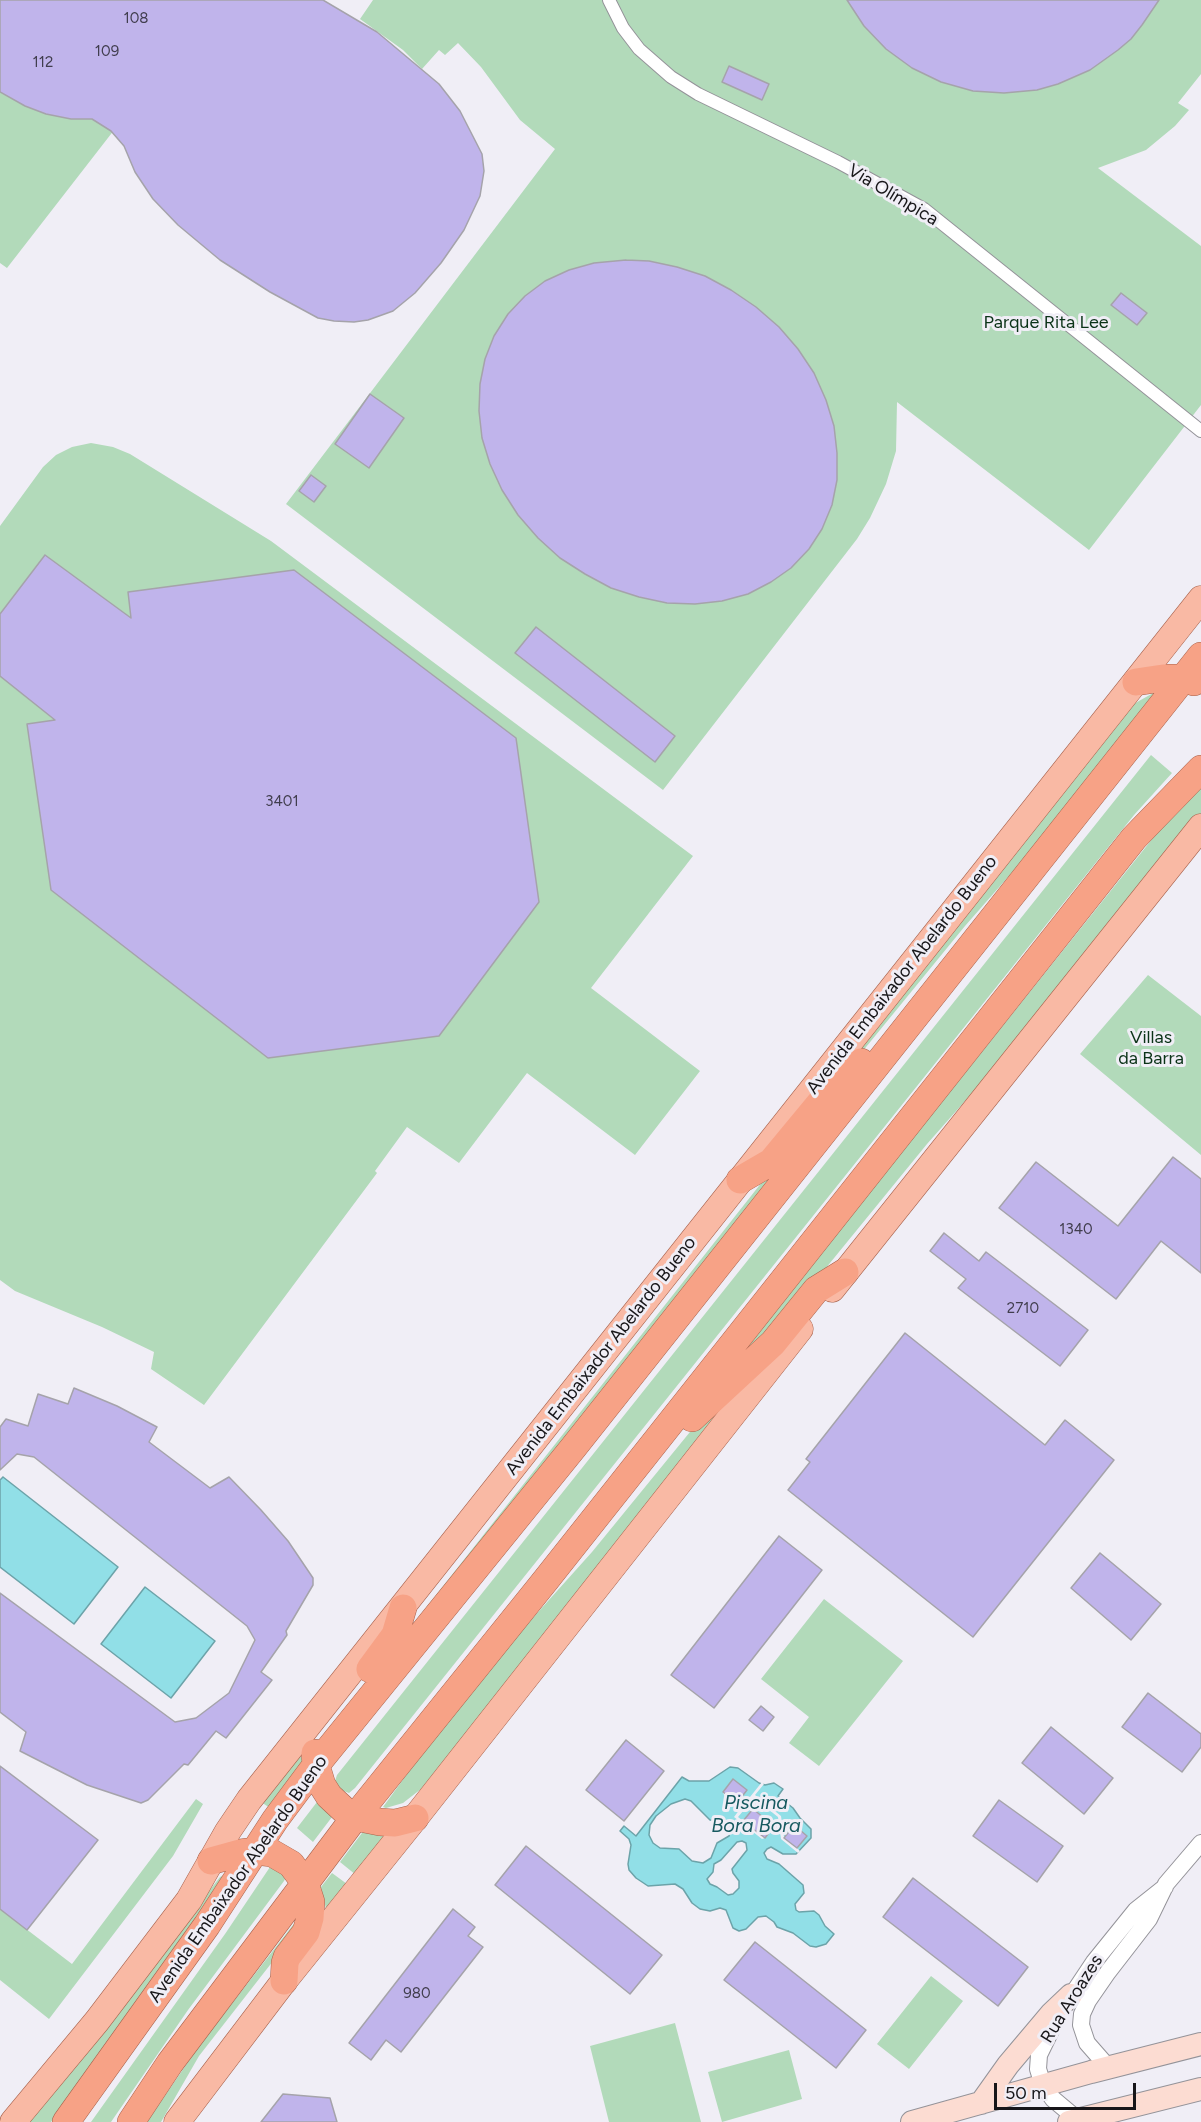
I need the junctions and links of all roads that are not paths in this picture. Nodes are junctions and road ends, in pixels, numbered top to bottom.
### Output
1 (609, 0) edge
2 (1201, 431) edge
3 (1201, 599) edge
4 (1201, 656) edge
5 (1136, 682) junction
6 (1192, 682) edge
7 (1201, 769) edge
8 (1201, 827) edge
9 (1005, 900) junction
10 (740, 1180) junction
11 (845, 1272) junction
12 (545, 1581) junction
13 (403, 1608) junction
14 (316, 1765) junction
15 (355, 1816) junction
16 (415, 1818) junction
17 (1201, 1842) edge
18 (255, 1851) junction
19 (211, 1862) junction
20 (305, 1883) junction
21 (1165, 1887) junction
22 (284, 1981) junction
23 (1071, 1995) junction
24 (1201, 2044) edge
25 (1108, 2067) junction
26 (1043, 2085) junction
27 (1201, 2089) edge
28 (981, 2103) junction
29 (1074, 2121) edge
30 (13, 2122) edge
31 (66, 2122) edge
32 (131, 2122) edge
33 (177, 2122) edge
34 (912, 2122) edge

1 - 2 street, Via Olímpica
3 - 5 main road, Avenida Embaixador Abelardo Bueno
4 - 6 highway, Avenida Embaixador Abelardo Bueno
5 - 6 highway
5 - 10 main road, Avenida Embaixador Abelardo Bueno
6 - 9 highway, Avenida Embaixador Abelardo Bueno
7 - 12 highway
8 - 11 main road
9 - 10 highway
9 - 14 highway, Avenida Embaixador Abelardo Bueno
10 - 13 main road, Avenida Embaixador Abelardo Bueno
11 - 12 highway
11 - 16 main road
12 - 15 highway
13 - 14 highway
13 - 19 main road, Avenida Embaixador Abelardo Bueno
14 - 15 highway
14 - 18 highway, Avenida Embaixador Abelardo Bueno
15 - 16 highway
15 - 20 highway
16 - 22 main road
17 - 21 street, Rua Aroazes
18 - 19 highway
18 - 20 highway
18 - 31 highway, Avenida Embaixador Abelardo Bueno
19 - 30 main road, Avenida Embaixador Abelardo Bueno
20 - 22 highway
20 - 32 highway
21 - 23 street, Rua Aroazes
21 - 25 street, Rua Aroazes
22 - 33 main road
23 - 26 street, Rua Aroazes
23 - 28 main road
24 - 25 main road
25 - 26 main road
26 - 28 main road
26 - 29 street
27 - 29 main road
28 - 34 main road

